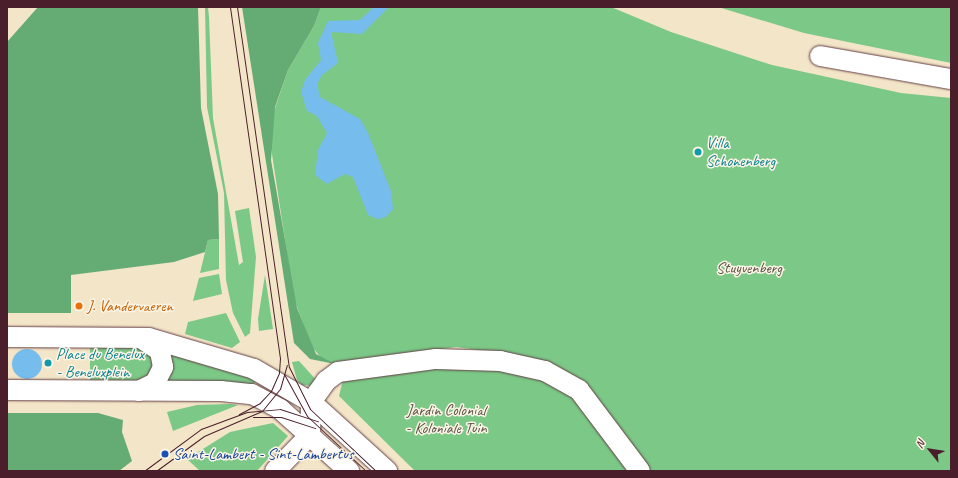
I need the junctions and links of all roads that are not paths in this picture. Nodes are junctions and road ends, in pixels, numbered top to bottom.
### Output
1 (820, 56) dead end
2 (951, 79) edge
3 (7, 337) edge
4 (140, 337) junction
5 (280, 383) junction
6 (7, 390) edge
7 (139, 391) junction
8 (268, 401) junction
9 (311, 402) junction
10 (310, 435) junction
11 (275, 471) edge
12 (349, 471) edge
13 (388, 471) edge
14 (640, 471) edge

1 - 2 street
3 - 4 street
4 - 5 street
4 - 7 street
5 - 8 street
5 - 9 street
6 - 7 street
7 - 8 street
8 - 10 street
9 - 10 street
9 - 13 street
9 - 14 street
10 - 11 street
10 - 12 street

